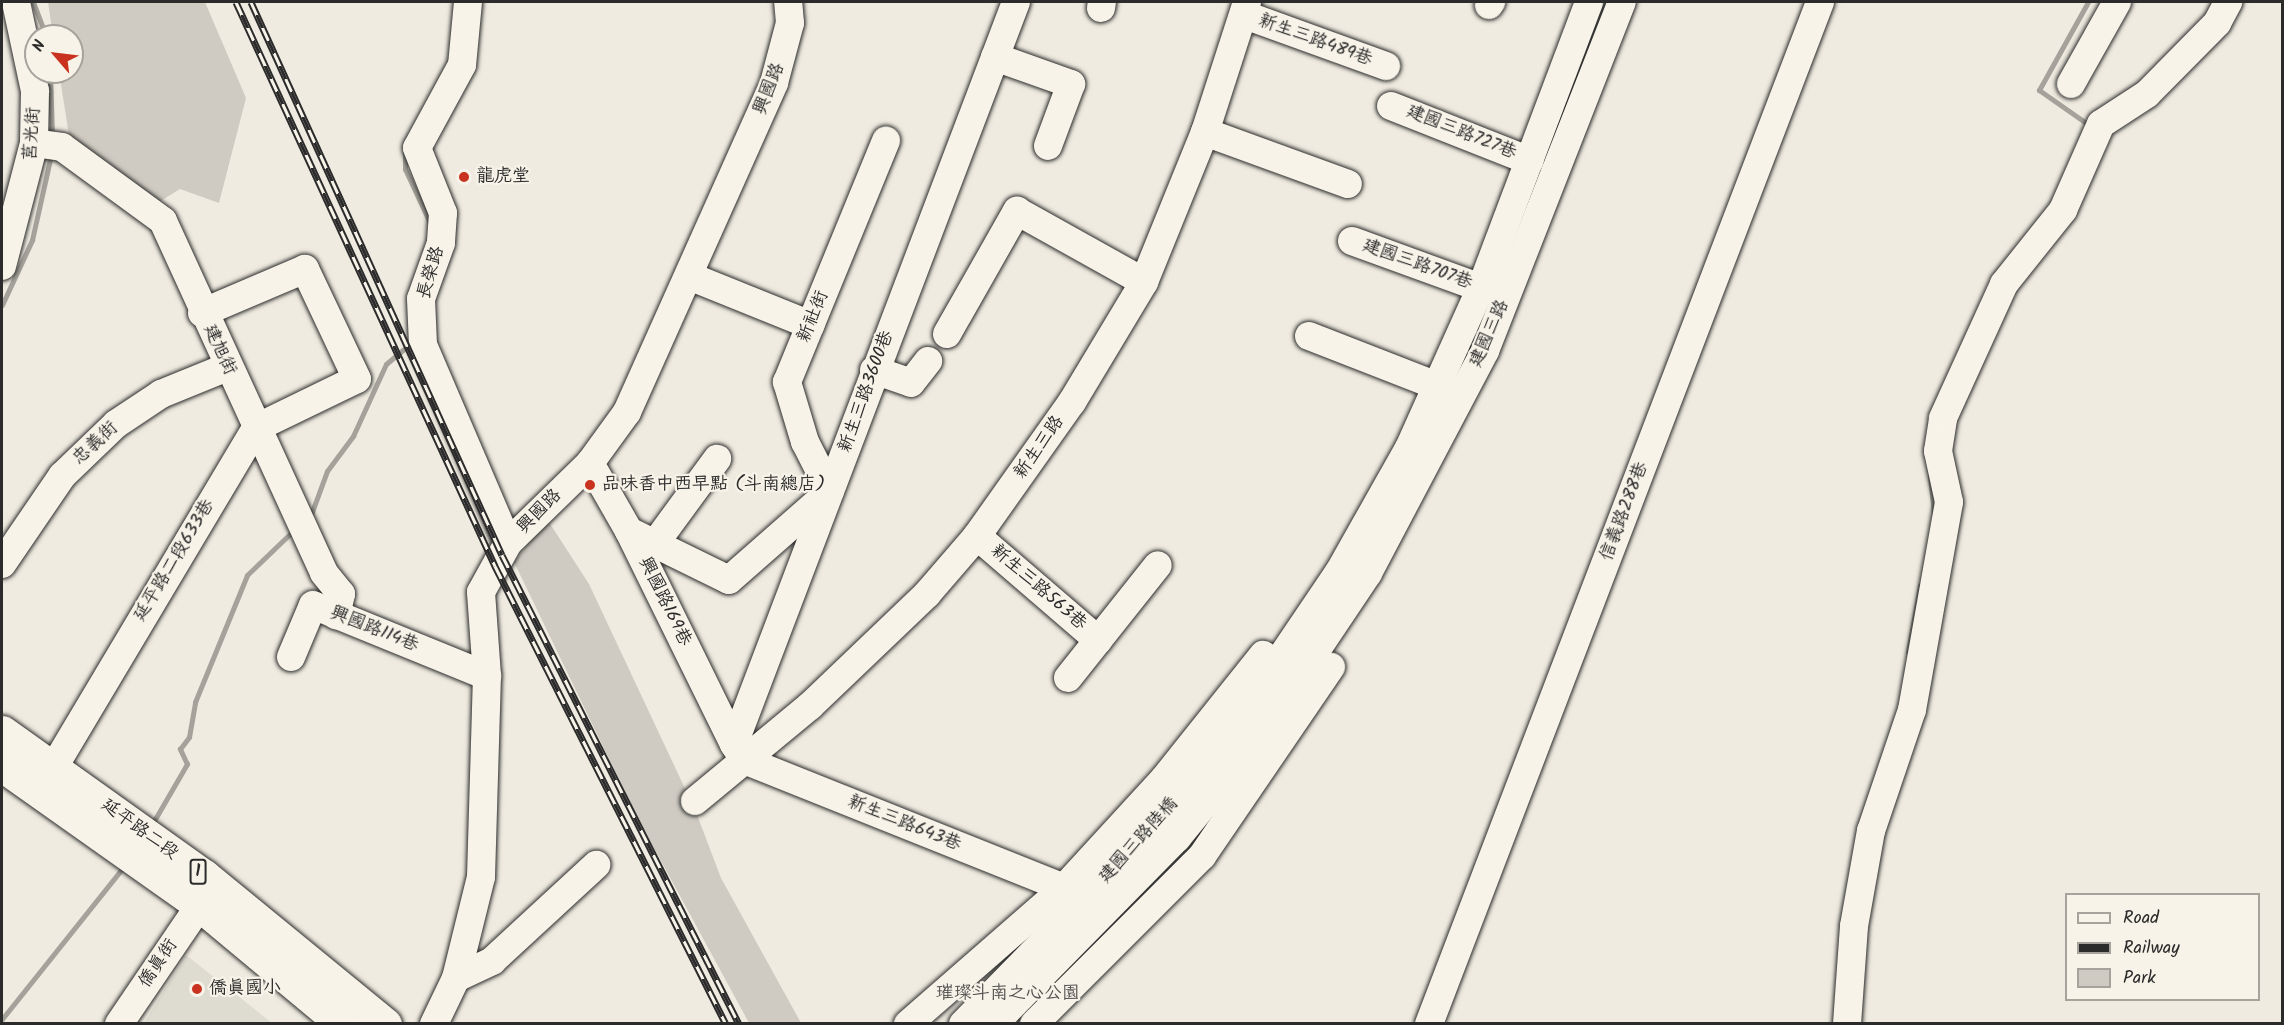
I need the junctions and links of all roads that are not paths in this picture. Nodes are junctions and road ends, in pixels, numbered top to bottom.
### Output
1 (16, 2) edge
2 (468, 2) edge
3 (788, 2) edge
4 (1016, 2) edge
5 (1589, 2) edge
6 (1622, 2) edge
7 (1820, 2) edge
8 (2117, 2) edge
9 (2228, 2) edge
10 (1246, 8) edge
11 (995, 57) junction
12 (1386, 66) dead end
13 (2071, 84) dead end
14 (1391, 105) dead end
15 (1205, 132) junction
16 (886, 141) dead end
17 (34, 143) junction
18 (1048, 146) dead end
19 (1530, 161) junction
20 (1348, 184) dead end
21 (1352, 241) dead end
22 (2, 266) edge
23 (689, 276) junction
24 (1144, 282) junction
25 (1481, 288) junction
26 (202, 313) junction
27 (810, 325) junction
28 (947, 334) dead end
29 (1309, 336) dead end
30 (928, 362) dead end
31 (227, 367) junction
32 (874, 369) junction
33 (1437, 386) junction
34 (256, 428) junction
35 (717, 459) dead end
36 (590, 463) junction
37 (830, 491) junction
38 (629, 531) junction
39 (977, 536) junction
40 (508, 543) junction
41 (654, 545) junction
42 (2, 564) edge
43 (1158, 565) dead end
44 (1339, 572) junction
45 (1368, 573) junction
46 (336, 615) junction
47 (1098, 640) junction
48 (1294, 640) joint
49 (1321, 650) joint
50 (291, 657) dead end
51 (487, 676) junction
52 (1068, 678) dead end
53 (739, 752) junction
54 (6, 756) edge
55 (46, 780) junction
56 (695, 801) dead end
57 (596, 865) dead end
58 (1064, 888) junction
59 (200, 905) junction
60 (456, 978) junction
61 (119, 1023) edge
62 (343, 1023) edge
63 (385, 1023) edge
64 (434, 1023) edge
65 (908, 1023) edge
66 (963, 1023) edge
67 (994, 1023) edge
68 (1034, 1023) edge
69 (1429, 1023) edge
70 (1847, 1023) edge

1 - 17 street, 莒光街
2 - 40 street, 長榮路
3 - 23 street, 興國路
4 - 11 street, 新生三路3600巷
5 - 19 street, 建國三路
6 - 45 street, 建國三路
7 - 69 street, 信義路288巷
8 - 13 street
9 - 70 street
10 - 12 street, 新生三路489巷
10 - 15 street, 新生三路
11 - 18 street
11 - 32 street, 新生三路3600巷
14 - 19 street, 建國三路727巷
15 - 20 street
15 - 24 street, 新生三路
16 - 27 street, 新社街
17 - 22 street, 莒光街
17 - 26 street, 建旭街
19 - 25 street, 建國三路
21 - 25 street, 建國三路707巷
23 - 27 street
23 - 36 street, 興國路
24 - 28 street
24 - 39 street, 新生三路
25 - 33 street, 建國三路
26 - 31 street, 建旭街
26 - 34 street
27 - 37 street, 新社街
29 - 33 street
30 - 32 street
31 - 34 street, 建旭街
31 - 42 street, 忠義街
32 - 37 street, 新生三路3600巷
33 - 44 street, 建國三路
34 - 46 street, 建旭街
34 - 55 street, 延平路二段633巷
35 - 41 street
36 - 38 street, 興國路169巷
36 - 40 street, 興國路
37 - 41 street
37 - 53 street, 新生三路3600巷
38 - 41 street
38 - 53 street, 興國路169巷
39 - 47 street, 新生三路563巷
39 - 53 street, 新生三路
40 - 51 street, 興國路
43 - 47 street, 新生三路563巷
44 - 48 street, 建國三路
44 - 58 street
45 - 49 street, 建國三路
45 - 68 street
46 - 50 street, 興國路114巷
46 - 51 street, 興國路114巷
47 - 52 street, 新生三路563巷
48 - 66 street, 建國三路陸橋
49 - 67 street, 建國三路陸橋
51 - 60 street, 興國路
53 - 56 street, 新生三路
53 - 58 street, 新生三路643巷
54 - 55 main road, 延平路二段 / 1
55 - 59 main road, 延平路二段 / 1
55 - 63 main road, 延平路二段 / 1
57 - 60 street
58 - 65 street
59 - 61 street, 僑真街
59 - 62 main road, 延平路二段 / 1
60 - 64 street, 興國路

